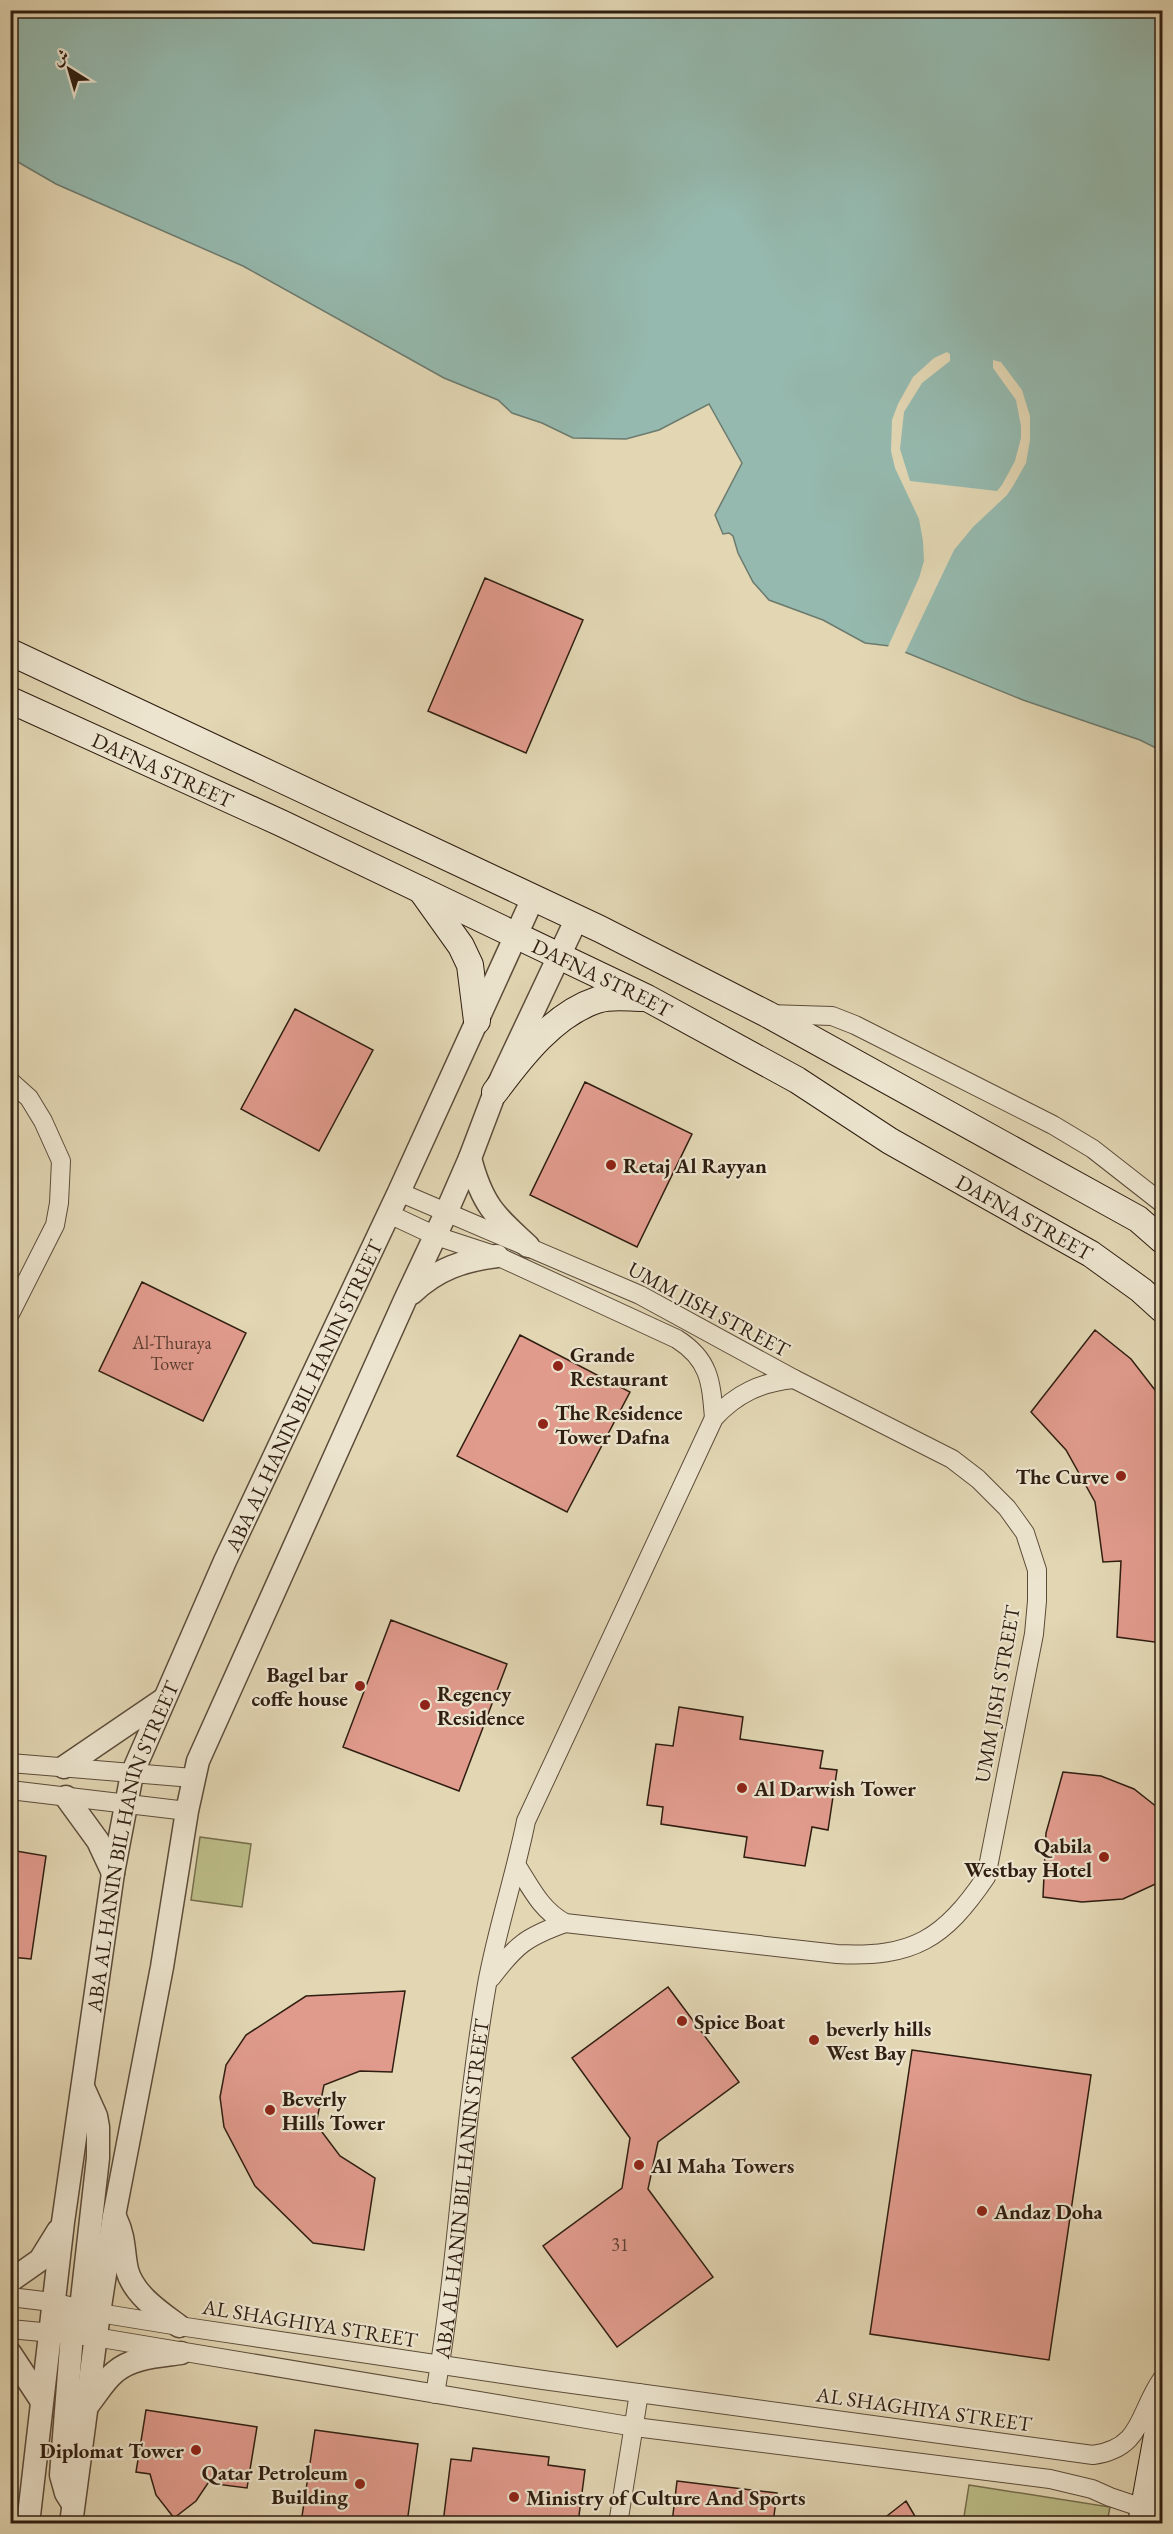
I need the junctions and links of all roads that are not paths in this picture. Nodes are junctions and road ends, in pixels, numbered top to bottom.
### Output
1 (10, 652) edge
2 (10, 700) edge
3 (421, 890) junction
4 (533, 898) junction
5 (577, 918) junction
6 (517, 935) junction
7 (560, 955) junction
8 (647, 998) junction
9 (767, 1014) junction
10 (477, 1021) junction
11 (10, 1081) edge
12 (495, 1092) junction
13 (470, 1158) junction
14 (399, 1192) junction
15 (1162, 1203) edge
16 (1125, 1212) junction
17 (446, 1213) junction
18 (389, 1214) junction
19 (1162, 1219) edge
20 (436, 1236) junction
21 (1162, 1240) edge
22 (528, 1246) junction
23 (497, 1256) junction
24 (405, 1300) junction
25 (1162, 1310) edge
26 (10, 1314) edge
27 (794, 1379) junction
28 (714, 1418) junction
29 (164, 1700) junction
30 (10, 1762) edge
31 (64, 1767) junction
32 (132, 1774) junction
33 (193, 1778) junction
34 (10, 1790) edge
35 (66, 1797) junction
36 (126, 1803) junction
37 (187, 1810) junction
38 (517, 1866) junction
39 (113, 1873) junction
40 (565, 1923) junction
41 (487, 1984) junction
42 (83, 2087) junction
43 (114, 2216) junction
44 (63, 2222) junction
45 (10, 2281) edge
46 (10, 2297) edge
47 (52, 2302) junction
48 (90, 2311) junction
49 (179, 2326) junction
50 (10, 2329) edge
51 (48, 2332) junction
52 (72, 2334) junction
53 (95, 2337) junction
54 (10, 2353) edge
55 (181, 2353) junction
56 (441, 2365) junction
57 (1162, 2379) edge
58 (639, 2393) junction
59 (435, 2394) junction
60 (41, 2400) junction
61 (87, 2406) junction
62 (1162, 2408) edge
63 (635, 2427) junction
64 (73, 2514) edge
65 (1142, 2516) edge
66 (28, 2523) edge
67 (618, 2523) edge

1 - 4 main road, DAFNA STREET
2 - 3 main road, DAFNA STREET
3 - 6 main road, DAFNA STREET
3 - 10 main road
4 - 5 main road, DAFNA STREET
4 - 6 street, ABA AL HANIN BIL HANIN STREET
5 - 7 street, ABA AL HANIN BIL HANIN STREET
5 - 9 main road, DAFNA STREET
6 - 7 main road, DAFNA STREET
6 - 10 street, ABA AL HANIN BIL HANIN STREET
7 - 8 main road, DAFNA STREET
7 - 12 street, ABA AL HANIN BIL HANIN STREET
8 - 12 main road
8 - 25 main road, DAFNA STREET
9 - 15 street, DAFNA STREET
9 - 16 main road, DAFNA STREET
10 - 14 street, ABA AL HANIN BIL HANIN STREET
11 - 26 street
12 - 13 street, ABA AL HANIN BIL HANIN STREET
13 - 17 street, ABA AL HANIN BIL HANIN STREET
13 - 22 street
14 - 17 street, UMM JISH STREET
14 - 18 street, ABA AL HANIN BIL HANIN STREET
16 - 19 main road
16 - 21 main road, DAFNA STREET
17 - 20 street, ABA AL HANIN BIL HANIN STREET
17 - 22 street, UMM JISH STREET
18 - 20 street, ABA AL HANIN BIL HANIN STREET
18 - 29 street, ABA AL HANIN BIL HANIN STREET
20 - 23 street, ABA AL HANIN BIL HANIN STREET
20 - 24 street, ABA AL HANIN BIL HANIN STREET
22 - 27 street, UMM JISH STREET
23 - 24 street
23 - 28 street, ABA AL HANIN BIL HANIN STREET
24 - 33 street, ABA AL HANIN BIL HANIN STREET
27 - 28 street, ABA AL HANIN BIL HANIN STREET
27 - 40 street, UMM JISH STREET
28 - 38 street, ABA AL HANIN BIL HANIN STREET
29 - 31 street
29 - 32 street, ABA AL HANIN BIL HANIN STREET
30 - 31 street
31 - 32 street
32 - 33 street
32 - 36 street, ABA AL HANIN BIL HANIN STREET
33 - 37 street, ABA AL HANIN BIL HANIN STREET
34 - 35 street
35 - 36 street
35 - 39 street
36 - 37 street
36 - 39 street, ABA AL HANIN BIL HANIN STREET
37 - 43 street, ABA AL HANIN BIL HANIN STREET
38 - 40 street
38 - 41 street, ABA AL HANIN BIL HANIN STREET
39 - 42 street, ABA AL HANIN BIL HANIN STREET
40 - 41 street, UMM JISH STREET
41 - 56 street, ABA AL HANIN BIL HANIN STREET
42 - 44 street, ABA AL HANIN BIL HANIN STREET
42 - 48 street
43 - 48 street, ABA AL HANIN BIL HANIN STREET
43 - 49 street
44 - 45 street
44 - 47 street, ABA AL HANIN BIL HANIN STREET
46 - 47 street, AL SHAGHIYA STREET
47 - 48 street, AL SHAGHIYA STREET
47 - 51 street, ABA AL HANIN BIL HANIN STREET
47 - 52 street
48 - 49 street, AL SHAGHIYA STREET
48 - 53 street, ABA AL HANIN BIL HANIN STREET
49 - 56 street, AL SHAGHIYA STREET
50 - 51 street
51 - 52 street
51 - 60 street, ABA AL HANIN BIL HANIN STREET
52 - 53 street
52 - 64 street
53 - 55 street
53 - 61 street, ABA AL HANIN BIL HANIN STREET
54 - 60 street
55 - 59 street
55 - 61 street
56 - 58 street, AL SHAGHIYA STREET
56 - 59 street, ABA AL HANIN BIL HANIN STREET
57 - 58 street, AL SHAGHIYA STREET
58 - 63 street
59 - 63 street
60 - 66 street, ABA AL HANIN BIL HANIN STREET
61 - 64 street, ABA AL HANIN BIL HANIN STREET
62 - 65 main road
63 - 65 street
63 - 67 street

